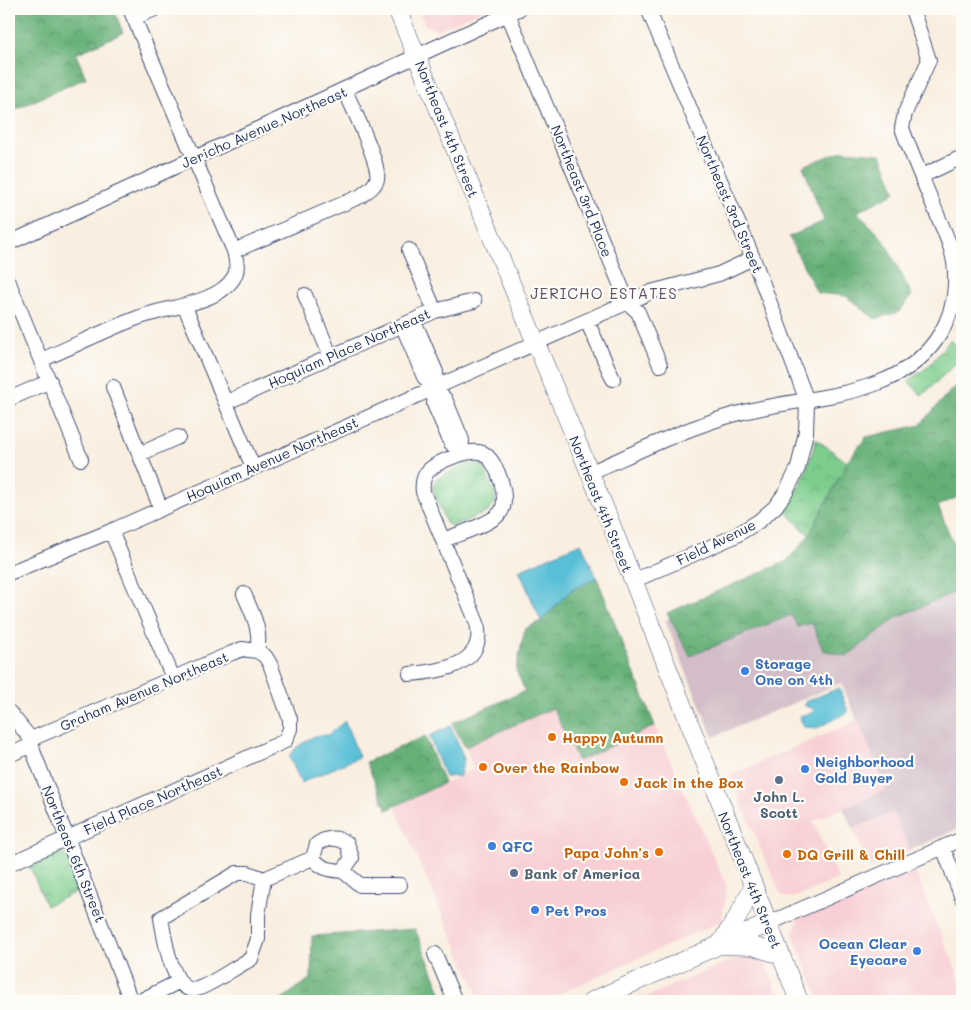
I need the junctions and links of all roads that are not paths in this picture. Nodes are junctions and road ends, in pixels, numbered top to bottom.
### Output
1 (155, 9) edge
2 (398, 9) edge
3 (648, 9) edge
4 (912, 9) edge
5 (513, 11) edge
6 (132, 14) edge
7 (417, 56) junction
8 (346, 90) junction
9 (194, 158) junction
10 (962, 158) edge
11 (922, 176) junction
12 (9, 243) edge
13 (409, 250) dead end
14 (234, 251) junction
15 (753, 258) junction
16 (9, 282) edge
17 (305, 295) dead end
18 (474, 301) dead end
19 (628, 303) junction
20 (186, 307) junction
21 (435, 311) junction
22 (588, 321) junction
23 (407, 324) junction
24 (535, 344) junction
25 (331, 357) junction
26 (41, 360) junction
27 (660, 365) dead end
28 (613, 379) dead end
29 (50, 381) junction
30 (113, 387) dead end
31 (434, 388) junction
32 (9, 399) edge
33 (807, 401) junction
34 (227, 402) junction
35 (178, 437) dead end
36 (140, 454) junction
37 (461, 454) junction
38 (81, 459) dead end
39 (253, 467) junction
40 (589, 473) junction
41 (161, 509) junction
42 (110, 531) junction
43 (443, 540) junction
44 (9, 573) edge
45 (633, 580) junction
46 (244, 594) dead end
47 (258, 651) junction
48 (410, 674) dead end
49 (173, 678) junction
50 (9, 712) edge
51 (32, 742) junction
52 (9, 755) edge
53 (69, 838) junction
54 (962, 838) edge
55 (943, 847) junction
56 (313, 858) junction
57 (9, 864) edge
58 (343, 871) junction
59 (264, 879) junction
60 (400, 885) dead end
61 (753, 887) junction
62 (962, 898) edge
63 (767, 924) junction
64 (719, 945) junction
65 (436, 954) dead end
66 (780, 955) junction
67 (178, 982) junction
68 (131, 1001) edge
69 (140, 1001) edge
70 (455, 1001) edge
71 (592, 1001) edge
72 (799, 1001) edge

1 - 6 street
2 - 7 main road, Northeast 4th Street
3 - 15 street, Northeast 3rd Street
4 - 11 street
5 - 7 street, Jericho Avenue Northeast
5 - 19 street, Northeast 3rd Place
6 - 9 street
7 - 8 street, Jericho Avenue Northeast
7 - 24 main road, Northeast 4th Street
8 - 9 street, Jericho Avenue Northeast
8 - 14 street
9 - 12 street, Jericho Avenue Northeast
9 - 14 street
10 - 11 street
11 - 33 street
13 - 21 street
14 - 20 street
15 - 19 street, Hoquiam Avenue Northeast
15 - 33 street, Northeast 3rd Street
16 - 26 street
17 - 25 street
18 - 21 street, Hoquiam Place Northeast
19 - 22 street, Hoquiam Avenue Northeast
19 - 27 street, Northeast 3rd Place
20 - 26 street
20 - 34 street
21 - 23 street, Hoquiam Place Northeast
22 - 24 street, Hoquiam Avenue Northeast
22 - 28 street
23 - 25 street, Hoquiam Place Northeast
23 - 31 street
24 - 31 street, Hoquiam Avenue Northeast
24 - 40 main road, Northeast 4th Street
25 - 34 street, Hoquiam Place Northeast
26 - 29 street
29 - 32 street
29 - 38 street
30 - 36 street
31 - 37 street
31 - 39 street, Hoquiam Avenue Northeast
33 - 40 street
33 - 45 street, Field Avenue
34 - 39 street
35 - 36 street
36 - 41 street
37 - 43 street
37 - 43 street
39 - 41 street, Hoquiam Avenue Northeast
40 - 45 main road, Northeast 4th Street
41 - 42 street, Hoquiam Avenue Northeast
42 - 44 street, Hoquiam Avenue Northeast
42 - 49 street
43 - 48 street
45 - 61 main road, Northeast 4th Street
46 - 47 street
47 - 49 street, Graham Avenue Northeast
47 - 53 street, Field Place Northeast
49 - 51 street, Graham Avenue Northeast
50 - 51 street, Northeast 6th Street
51 - 52 street, Graham Avenue Northeast
51 - 53 street, Northeast 6th Street
53 - 57 street, Field Place Northeast
53 - 68 street, Northeast 6th Street
54 - 55 street
55 - 62 street
55 - 63 street
56 - 58 street
56 - 58 street
56 - 59 street
58 - 60 street
59 - 67 street
59 - 67 street
61 - 63 main road, Northeast 4th Street
61 - 64 main road
63 - 64 main road
63 - 66 main road, Northeast 4th Street
64 - 66 main road
64 - 71 main road
65 - 70 street
66 - 72 main road, Northeast 4th Street
67 - 69 street

